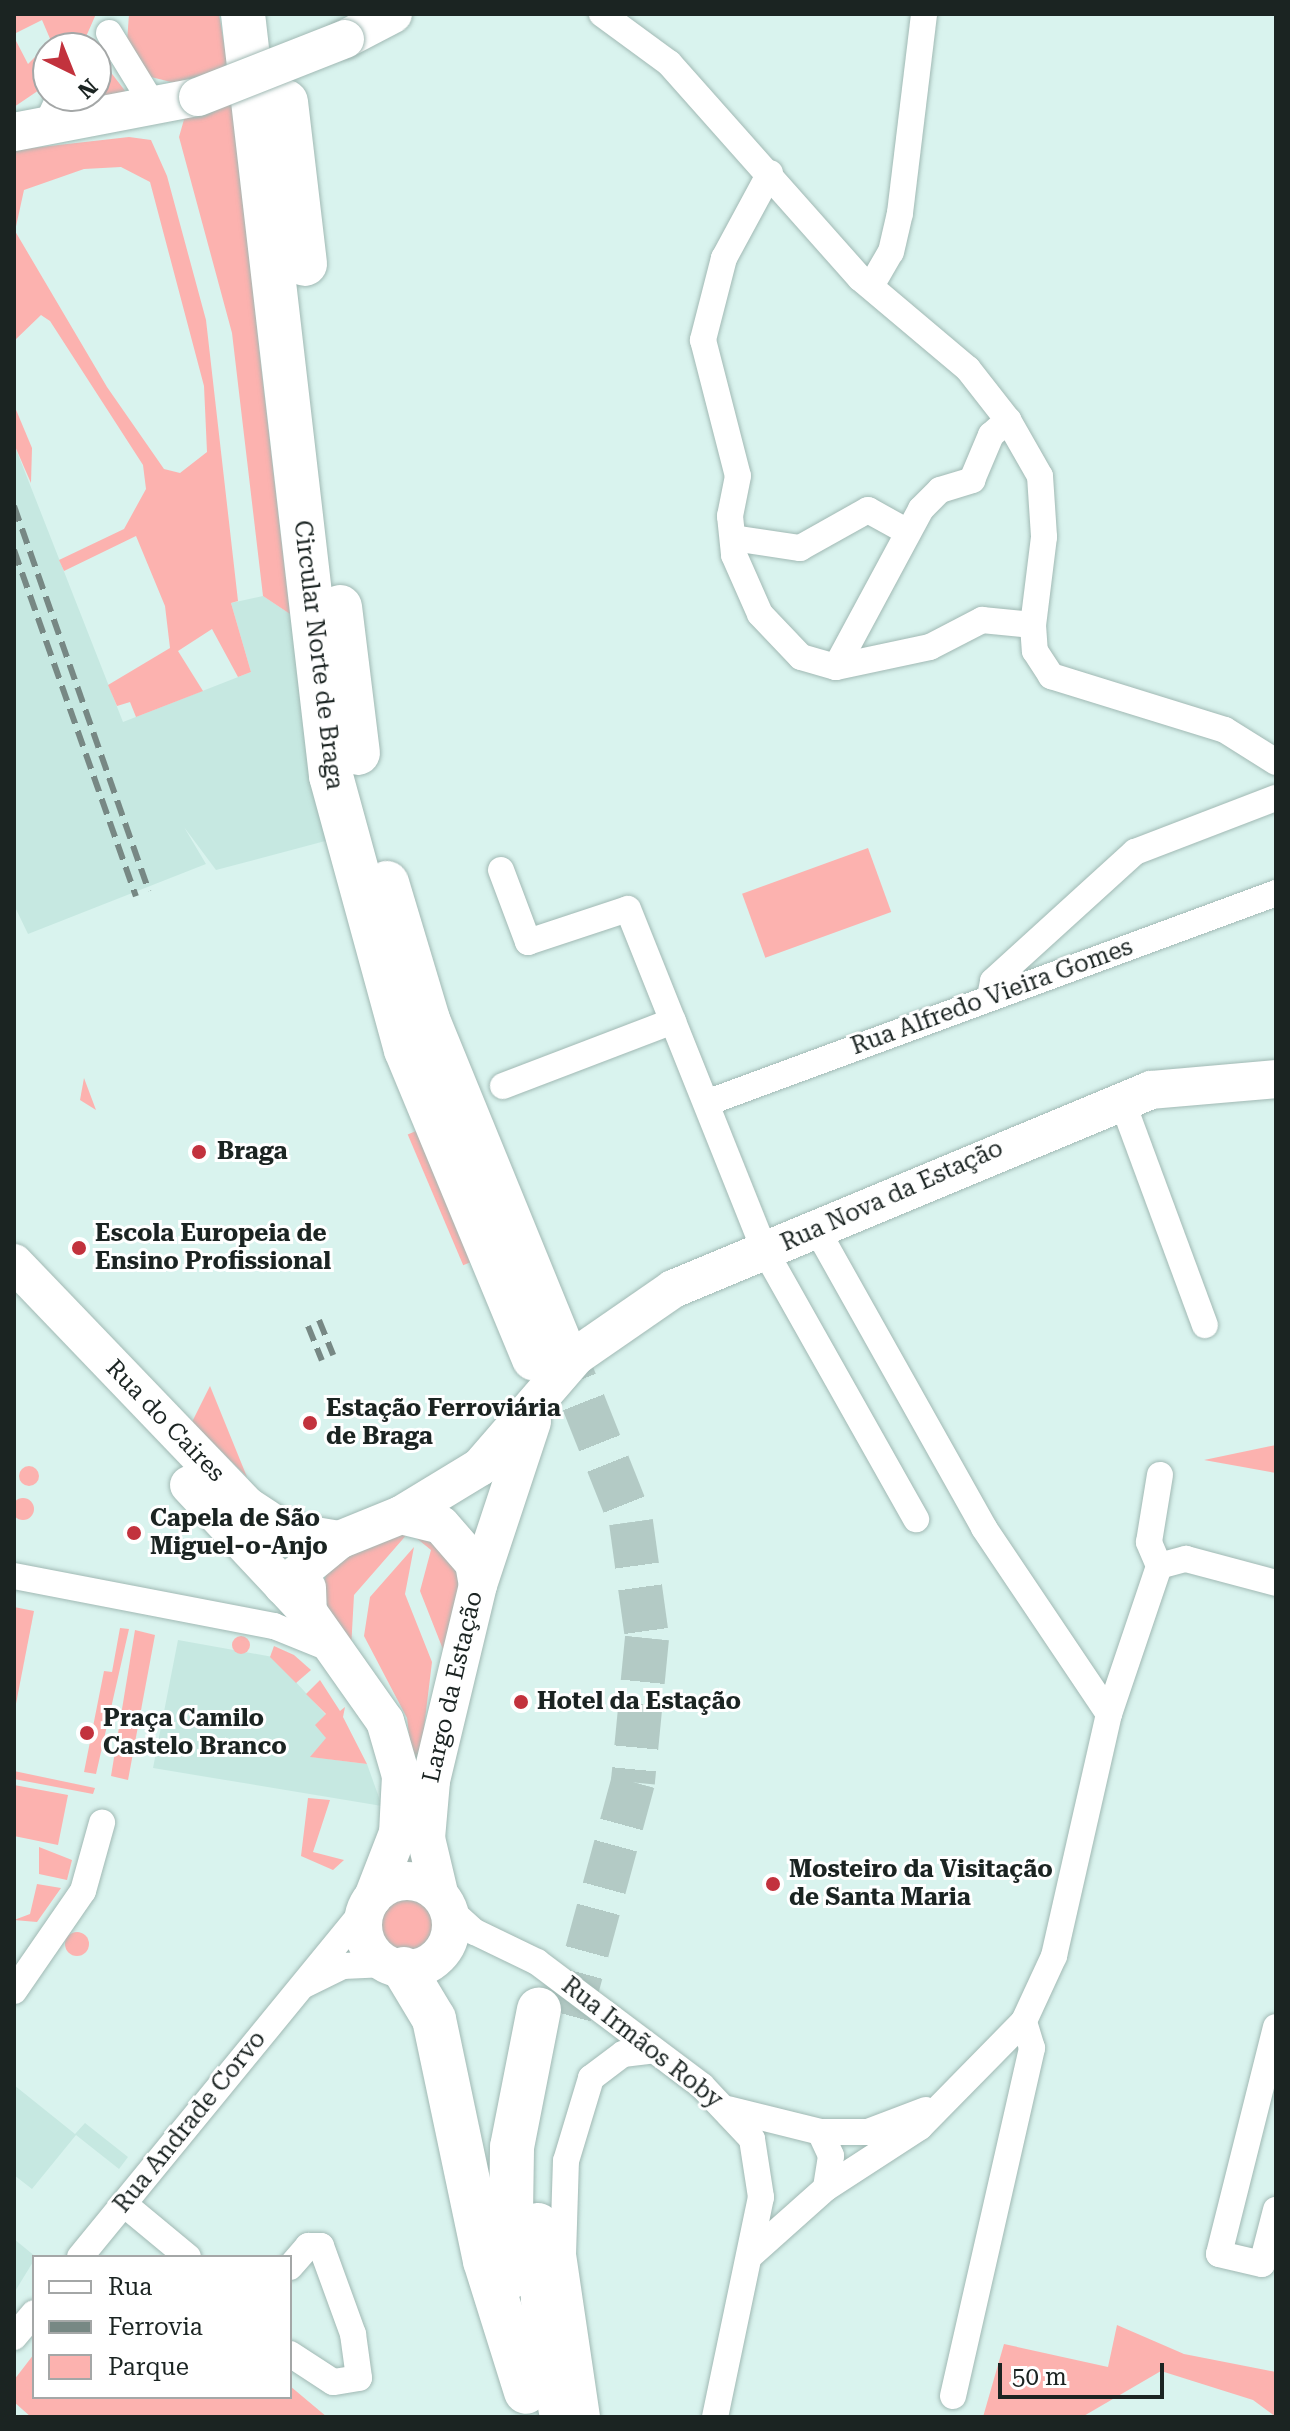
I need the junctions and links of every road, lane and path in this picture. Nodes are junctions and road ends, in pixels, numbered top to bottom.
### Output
1 (243, 14) edge
2 (273, 14) edge
3 (393, 14) edge
4 (602, 14) edge
5 (924, 14) edge
6 (111, 23) edge
7 (155, 108) junction
8 (35, 122) edge
9 (770, 173) junction
10 (871, 286) junction
11 (1008, 420) junction
12 (906, 531) junction
13 (733, 538) junction
14 (1033, 625) junction
15 (836, 667) junction
16 (1276, 762) edge
17 (1276, 798) edge
18 (501, 870) dead end
19 (1276, 893) edge
20 (990, 997) junction
21 (673, 1021) junction
22 (1276, 1079) edge
23 (503, 1086) dead end
24 (1122, 1101) junction
25 (709, 1102) junction
26 (817, 1230) junction
27 (765, 1251) junction
28 (14, 1263) edge
29 (14, 1300) edge
30 (1205, 1325) dead end
31 (546, 1365) junction
32 (1160, 1475) dead end
33 (401, 1515) junction
34 (916, 1519) dead end
35 (331, 1546) junction
36 (1159, 1566) junction
37 (14, 1576) edge
38 (1276, 1583) edge
39 (478, 1585) junction
40 (296, 1599) junction
41 (231, 1617) junction
42 (335, 1652) junction
43 (1109, 1714) junction
44 (102, 1823) dead end
45 (443, 1901) junction
46 (370, 1902) junction
47 (395, 1966) junction
48 (301, 1987) junction
49 (14, 1991) edge
50 (1024, 2021) junction
51 (1276, 2027) edge
52 (654, 2050) junction
53 (941, 2105) junction
54 (728, 2109) junction
55 (820, 2132) junction
56 (826, 2188) junction
57 (124, 2204) junction
58 (1276, 2210) edge
59 (752, 2254) junction
60 (82, 2255) edge
61 (186, 2255) edge
62 (292, 2265) edge
63 (32, 2315) edge
64 (14, 2337) edge
65 (292, 2355) edge
66 (953, 2396) dead end
67 (529, 2404) edge
68 (562, 2417) edge
69 (587, 2417) edge
70 (715, 2417) edge

1 - 31 highway, Circular Norte de Braga
2 - 31 highway, Circular Norte de Braga
3 - 7 main road, bridge
4 - 9 street
5 - 10 street
6 - 7 street
7 - 8 main road
9 - 10 street
9 - 13 street
10 - 11 street
11 - 12 street
11 - 14 street
12 - 13 street
12 - 15 street
13 - 15 street
14 - 15 street
14 - 16 street
17 - 20 street
18 - 21 street
19 - 20 street, Rua Alfredo Vieira Gomes
20 - 25 street, Rua Alfredo Vieira Gomes
21 - 23 street
21 - 25 street
22 - 24 main road, Rua Nova da Estação
24 - 26 main road, Rua Nova da Estação
24 - 30 street
25 - 27 street
26 - 27 main road, Rua Nova da Estação
26 - 43 street
27 - 31 main road, Rua Nova da Estação
27 - 34 street
28 - 35 main road, Rua do Caires
29 - 40 main road, Rua do Caires
31 - 33 main road, Rua Nova da Estação
31 - 39 main road, Rua Nova da Estação
32 - 36 street
33 - 35 main road
33 - 39 main road, Largo da Estação
35 - 40 main road
36 - 38 street
36 - 43 street
37 - 41 street
39 - 45 main road, Largo da Estação
40 - 41 street
40 - 42 main road, Largo da Estação
41 - 42 street
42 - 46 main road, Largo da Estação
43 - 50 street
44 - 49 street
45 - 46 main road
45 - 47 main road
45 - 52 street, Rua Irmãos Roby
46 - 47 main road
46 - 48 street, Rua Andrade Corvo
47 - 48 street, Rua Andrade Corvo
47 - 67 highway
48 - 57 street, Rua Andrade Corvo
50 - 53 street
50 - 66 street
51 - 58 street
52 - 54 street, Rua Irmãos Roby
52 - 69 street
53 - 55 street
53 - 56 street
54 - 55 street
54 - 59 street, Rua Irmãos Roby
55 - 56 street
56 - 59 street
57 - 60 street, Rua Andrade Corvo
57 - 61 street
59 - 70 street, Rua Irmãos Roby
62 - 65 street
63 - 64 street
67 - 68 highway

